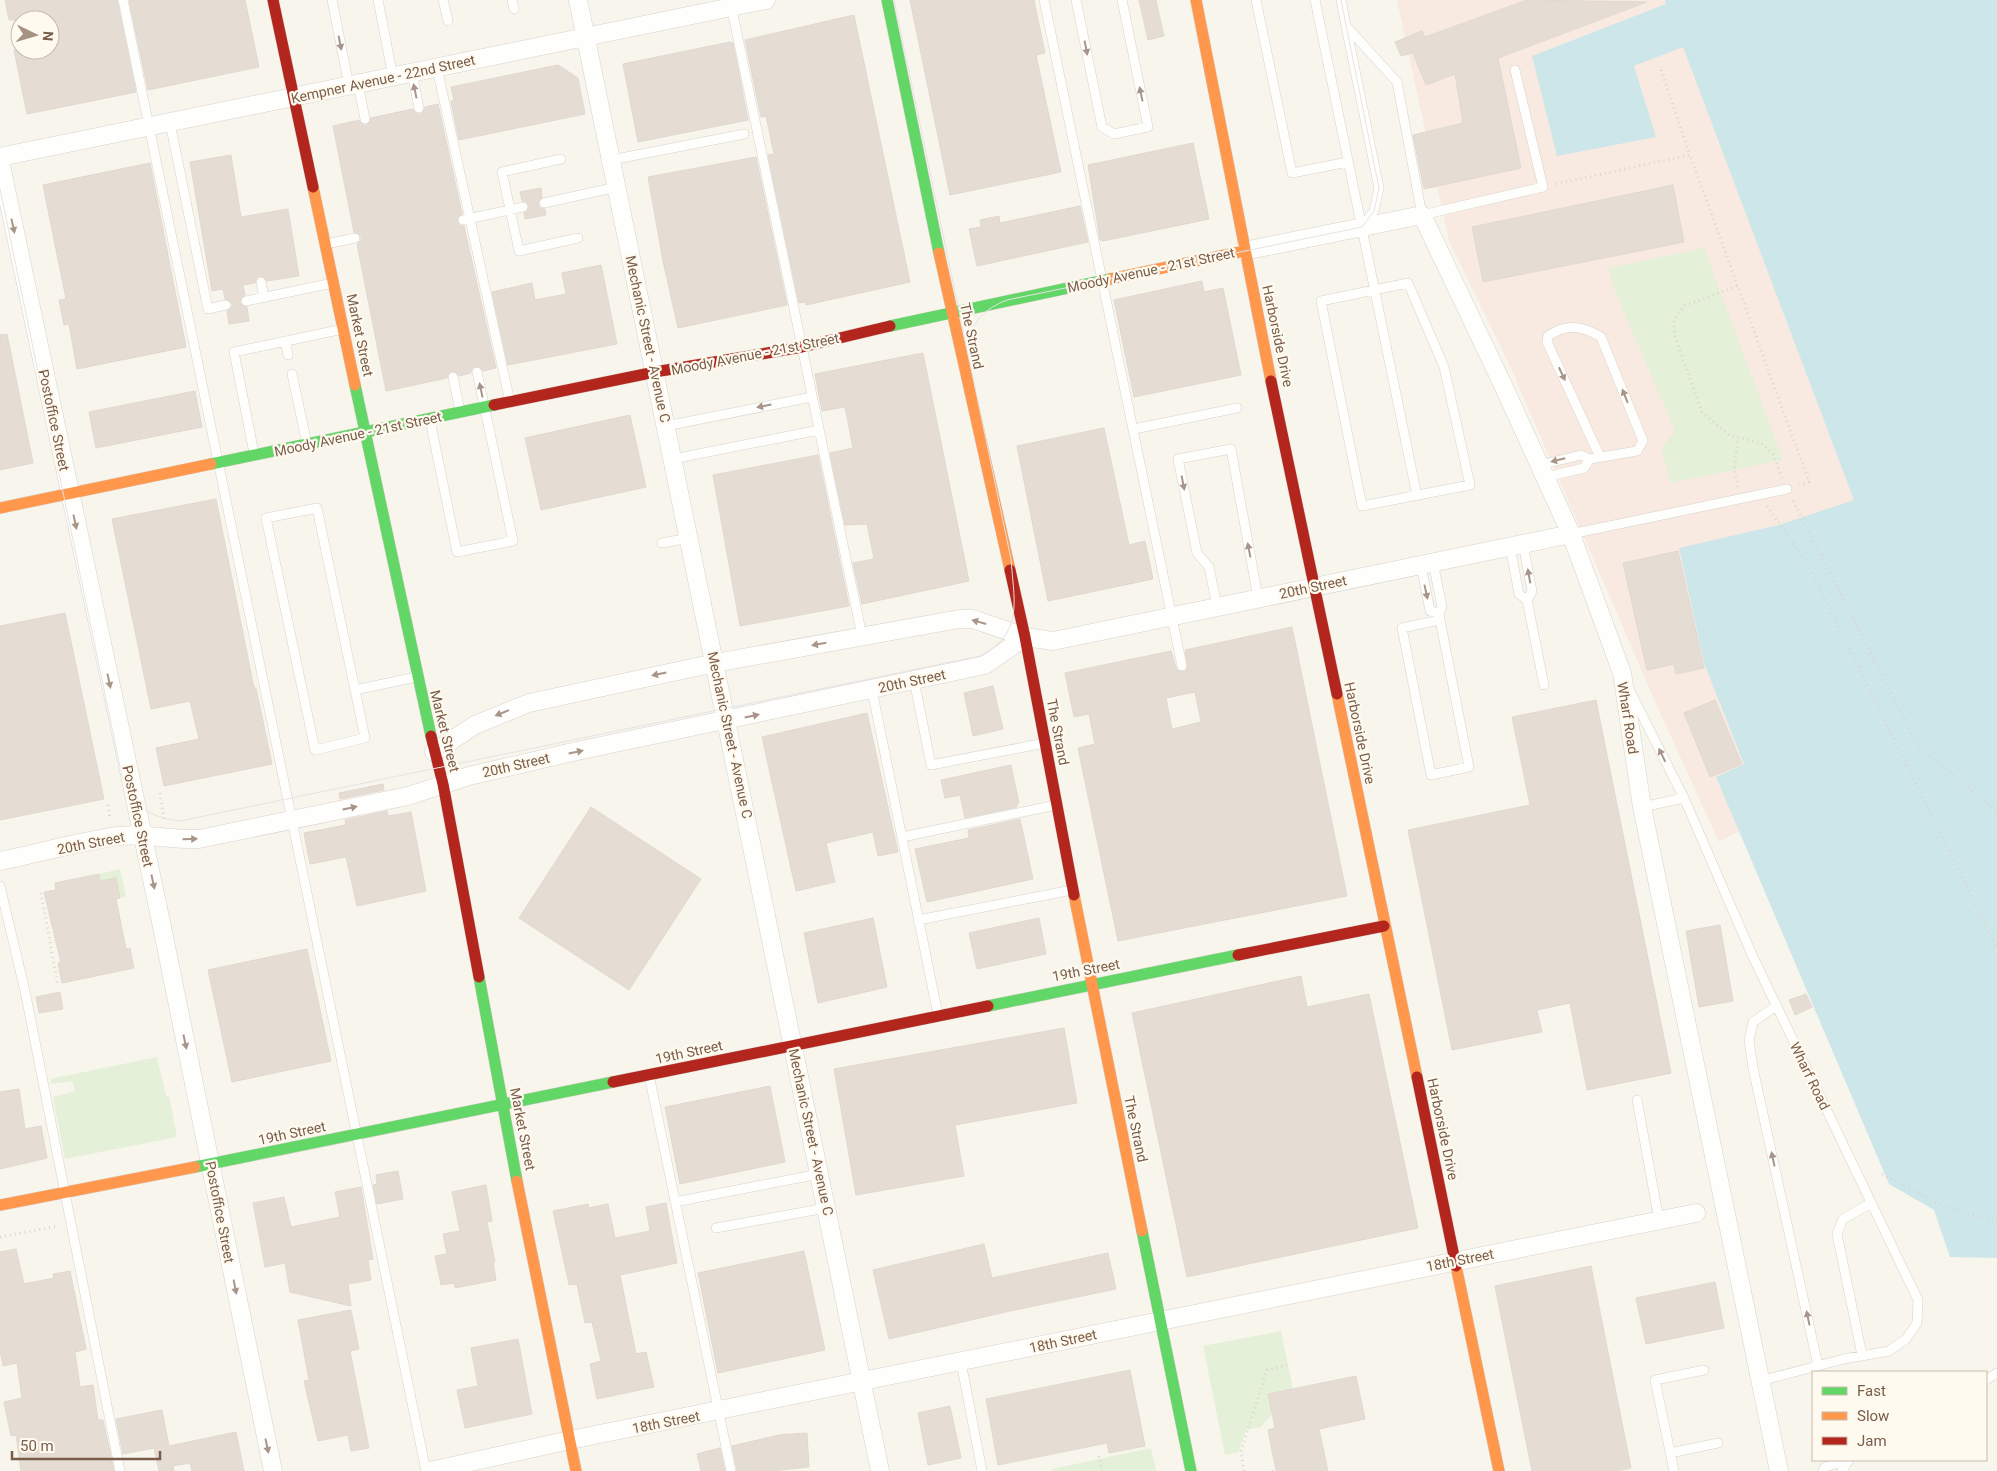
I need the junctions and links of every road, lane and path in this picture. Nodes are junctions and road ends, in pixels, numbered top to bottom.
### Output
1 (123, 0) edge
2 (273, 0) edge
3 (332, 0) edge
4 (378, 0) edge
5 (443, 0) edge
6 (578, 0) edge
7 (766, 0) edge
8 (887, 0) edge
9 (1044, 0) edge
10 (1076, 0) edge
11 (1122, 0) edge
12 (1196, 0) edge
13 (1256, 0) edge
14 (1315, 0) edge
15 (1341, 0) edge
16 (730, 4) edge
17 (448, 21) dead end
18 (1346, 26) junction
19 (586, 37) junction
20 (436, 68) junction
21 (1516, 70) dead end
22 (1661, 70) dead end
23 (412, 73) junction
24 (393, 77) junction
25 (353, 85) junction
26 (293, 98) junction
27 (419, 108) dead end
28 (365, 119) dead end
29 (170, 123) junction
30 (150, 127) junction
31 (744, 134) dead end
32 (1690, 155) junction
33 (0, 157) edge
34 (561, 159) dead end
35 (612, 160) junction
36 (0, 161) edge
37 (1348, 162) junction
38 (617, 187) junction
39 (1544, 187) junction
40 (544, 203) dead end
41 (523, 207) dead end
42 (510, 210) junction
43 (1422, 215) junction
44 (466, 219) junction
45 (1362, 227) junction
46 (203, 233) dead end
47 (193, 235) junction
48 (356, 238) dead end
49 (578, 238) dead end
50 (325, 245) junction
51 (1244, 251) junction
52 (1103, 280) junction
53 (261, 282) dead end
54 (334, 283) junction
55 (1737, 286) junction
56 (1374, 290) junction
57 (264, 298) junction
58 (246, 301) dead end
59 (226, 306) dead end
60 (951, 312) junction
61 (343, 329) junction
62 (285, 342) junction
63 (802, 346) junction
64 (288, 355) dead end
65 (477, 372) dead end
66 (655, 372) junction
67 (292, 374) dead end
68 (453, 377) dead end
69 (812, 397) junction
70 (510, 403) junction
71 (484, 408) junction
72 (1238, 408) dead end
73 (460, 413) junction
74 (430, 419) junction
75 (666, 426) junction
76 (1134, 429) junction
77 (819, 430) junction
78 (366, 432) junction
79 (1738, 438) junction
80 (307, 444) junction
81 (254, 455) junction
82 (1600, 457) junction
83 (673, 459) junction
84 (1590, 459) junction
85 (219, 463) junction
86 (1543, 471) junction
87 (1786, 489) junction
88 (69, 494) junction
89 (1761, 494) junction
90 (1417, 496) junction
91 (1740, 499) junction
92 (0, 508) edge
93 (1571, 534) junction
94 (689, 538) junction
95 (662, 543) dead end
96 (1517, 545) junction
97 (1427, 564) junction
98 (1315, 586) junction
99 (1258, 598) junction
100 (1527, 600) junction
101 (1217, 606) junction
102 (1173, 615) junction
103 (1439, 616) junction
104 (862, 636) junction
105 (1025, 637) junction
106 (715, 663) junction
107 (1182, 666) dead end
108 (1622, 673) junction
109 (416, 677) junction
110 (914, 680) junction
111 (1544, 685) dead end
112 (355, 690) junction
113 (872, 690) junction
114 (727, 721) junction
115 (1045, 743) junction
116 (434, 752) junction
117 (443, 784) junction
118 (1684, 798) junction
119 (1057, 805) junction
120 (1642, 808) junction
121 (1997, 811) edge
122 (292, 820) junction
123 (142, 835) junction
124 (902, 837) junction
125 (0, 861) edge
126 (0, 886) edge
127 (1072, 890) junction
128 (41, 893) dead end
129 (918, 920) junction
130 (1384, 926) junction
131 (1997, 948) edge
132 (1091, 984) junction
133 (58, 986) dead end
134 (1776, 1006) junction
135 (938, 1015) junction
136 (793, 1046) junction
137 (649, 1075) junction
138 (1637, 1100) dead end
139 (502, 1104) junction
140 (358, 1134) junction
141 (211, 1165) junction
142 (819, 1174) junction
143 (1882, 1174) dead end
144 (66, 1192) junction
145 (675, 1202) junction
146 (1871, 1202) junction
147 (0, 1205) edge
148 (826, 1208) junction
149 (1696, 1213) dead end
150 (1659, 1220) junction
151 (1997, 1222) edge
152 (66, 1224) dead end
153 (716, 1228) dead end
154 (0, 1237) edge
155 (1455, 1261) junction
156 (1160, 1321) junction
157 (1862, 1356) junction
158 (960, 1362) junction
159 (1287, 1365) dead end
160 (1818, 1366) junction
161 (1704, 1370) dead end
162 (1760, 1381) junction
163 (862, 1382) junction
164 (719, 1411) junction
165 (570, 1440) junction
166 (1718, 1443) dead end
167 (1670, 1453) junction
168 (1099, 1456) dead end
169 (1846, 1461) edge
170 (120, 1471) edge
171 (273, 1471) edge
172 (426, 1471) edge
173 (430, 1471) edge
174 (576, 1471) edge
175 (731, 1471) edge
176 (880, 1471) edge
177 (982, 1471) edge
178 (1102, 1471) edge
179 (1191, 1471) edge
180 (1244, 1471) edge
181 (1499, 1471) edge
182 (1674, 1471) edge
183 (1779, 1471) edge
184 (1823, 1471) edge

1 - 30 lane
2 - 26 main road, Market Street
3 -> 25 lane
4 - 24 lane
5 - 17 lane
6 - 19 street, Mechanic Street - Avenue C
7 - 16 street, Kempner Avenue - 22nd Street
8 - 60 main road, The Strand
9 - 52 lane
10 -> 11 lane
12 - 51 main road, Harborside Drive
13 - 37 lane
14 - 37 lane
15 - 18 lane
16 - 19 street, Kempner Avenue - 22nd Street
16 - 63 lane
18 - 43 lane
18 - 45 lane
19 - 20 street, Kempner Avenue - 22nd Street
19 - 35 street, Mechanic Street - Avenue C
20 - 23 street, Kempner Avenue - 22nd Street
20 - 44 lane
21 - 39 lane
22 - 32 path
23 - 24 street, Kempner Avenue - 22nd Street
27 -> 23 lane
24 - 25 street, Kempner Avenue - 22nd Street
25 - 26 street, Kempner Avenue - 22nd Street
25 - 28 lane
26 - 29 street, Kempner Avenue - 22nd Street
26 - 50 main road, Market Street
29 - 30 street, Kempner Avenue - 22nd Street
29 - 47 lane
30 - 33 street, Kempner Avenue - 22nd Street
30 - 85 lane
31 - 35 lane
32 - 39 path
32 - 55 path
34 - 42 lane
35 - 38 street, Mechanic Street - Avenue C
36 -> 88 street, Postoffice Street
37 - 45 lane
38 - 40 lane
38 - 66 street, Mechanic Street - Avenue C
39 - 43 lane
41 - 42 lane
42 - 44 lane
42 - 49 lane
43 - 45 street, Moody Avenue - 21st Street
43 - 86 street, Wharf Road
44 - 70 lane
45 - 51 street, Moody Avenue - 21st Street
45 - 56 lane
46 - 47 lane
47 - 59 lane
48 - 50 lane
50 - 54 main road, Market Street
51 - 52 main road, Moody Avenue - 21st Street
51 - 98 main road, Harborside Drive
52 - 60 main road, Moody Avenue - 21st Street
52 - 76 lane
53 - 57 lane
54 - 57 lane
54 - 61 main road, Market Street
55 - 79 path
55 - 87 path
56 - 90 lane
56 - 90 lane
56 - 90 lane
57 - 58 lane
60 - 63 main road, Moody Avenue - 21st Street
60 - 105 main road, The Strand
61 - 62 lane
61 - 78 main road, Market Street
62 - 64 lane
62 - 81 lane
63 - 66 main road, Moody Avenue - 21st Street
63 - 69 lane
71 -> 65 lane
66 - 70 main road, Moody Avenue - 21st Street
66 - 75 street, Mechanic Street - Avenue C
67 - 80 lane
68 - 73 lane
69 -> 75 lane
69 - 77 lane
70 - 71 main road, Moody Avenue - 21st Street
71 - 73 main road, Moody Avenue - 21st Street
71 - 74 lane
72 - 76 lane
73 - 74 main road, Moody Avenue - 21st Street
74 - 78 main road, Moody Avenue - 21st Street
75 - 83 street, Mechanic Street - Avenue C
76 - 102 lane
77 - 83 lane
77 - 104 lane
78 - 80 main road, Moody Avenue - 21st Street
78 - 109 main road, Market Street
79 - 87 path
79 - 91 path
80 - 81 main road, Moody Avenue - 21st Street
81 - 85 main road, Moody Avenue - 21st Street
82 -> 82 lane
82 - 84 lane
83 - 94 street, Mechanic Street - Avenue C
84 -> 86 lane
84 - 86 lane
85 - 88 main road, Moody Avenue - 21st Street
85 - 122 lane
86 - 93 street, Wharf Road
87 - 89 lane
87 - 121 path
88 - 92 main road, Moody Avenue - 21st Street
88 -> 123 street, Postoffice Street
89 - 91 lane
89 - 131 path
91 - 93 lane
93 - 96 street, 20th Street
93 - 108 street, Wharf Road
94 - 95 lane
94 - 106 street, Mechanic Street - Avenue C
96 - 97 street, 20th Street
100 -> 96 lane
96 - 100 lane
97 - 98 street, 20th Street
97 - 103 lane
97 -> 103 lane
98 - 99 street, 20th Street
98 - 130 main road, Harborside Drive
99 - 101 street, 20th Street
99 -> 101 lane
100 - 111 lane
101 - 102 street, 20th Street
102 - 105 street, 20th Street
102 - 107 lane
103 - 103 lane
105 -> 104 street, 20th Street
104 -> 106 street, 20th Street
105 - 110 street, 20th Street
105 - 115 main road, The Strand
106 - 114 street, Mechanic Street - Avenue C
106 -> 116 street, 20th Street
118 -> 108 lane, Wharf Road
108 - 120 street, Wharf Road
109 - 112 lane
109 - 116 main road, Market Street
110 - 113 street, 20th Street
110 - 115 lane
112 - 112 lane
114 -> 113 street, 20th Street
113 - 124 lane
117 -> 114 street, 20th Street
114 - 136 street, Mechanic Street - Avenue C
115 - 119 main road, The Strand
116 - 117 main road, Market Street
122 -> 117 street, 20th Street
117 - 139 main road, Market Street
118 - 120 lane
118 - 134 lane, Wharf Road
119 - 124 lane
119 - 127 main road, The Strand
120 - 162 street, Wharf Road
123 -> 122 street, 20th Street
122 - 140 lane
123 - 125 street, 20th Street
123 -> 141 street, Postoffice Street
124 - 129 lane
126 - 144 lane
127 - 129 lane
127 - 132 main road, The Strand
128 - 133 path
129 - 135 lane
130 - 132 main road, 19th Street
130 - 155 main road, Harborside Drive
132 - 135 main road, 19th Street
132 - 156 main road, The Strand
134 - 146 lane, Wharf Road
160 -> 134 lane
135 - 136 main road, 19th Street
136 - 137 main road, 19th Street
136 - 142 street, Mechanic Street - Avenue C
137 - 139 main road, 19th Street
137 - 145 lane
138 - 150 lane
139 - 140 main road, 19th Street
139 - 165 main road, Market Street
140 - 141 main road, 19th Street
140 - 172 lane
141 - 144 main road, 19th Street
141 -> 171 street, Postoffice Street
142 - 145 lane
142 - 148 street, Mechanic Street - Avenue C
143 - 151 path
144 - 147 main road, 19th Street
144 - 170 lane
145 - 164 lane
146 - 157 lane
146 - 157 lane, Wharf Road
148 - 153 lane
148 - 163 street, Mechanic Street - Avenue C
149 - 150 street, 18th Street
150 - 155 street, 18th Street
152 - 154 path
155 - 156 street, 18th Street
155 - 181 main road, Harborside Drive
156 - 158 street, 18th Street
156 - 179 main road, The Strand
157 - 160 lane, Wharf Road
158 - 163 street, 18th Street
158 - 177 lane
159 - 180 path
160 - 162 lane, Wharf Road
161 - 167 lane
162 - 183 street, Wharf Road
163 - 164 street, 18th Street
163 - 176 street, Mechanic Street - Avenue C
164 - 165 street, 18th Street
164 - 175 lane
165 - 173 street, 18th Street
165 - 174 main road, Market Street
166 - 167 lane
167 - 182 lane
168 - 178 path
169 - 184 lane

